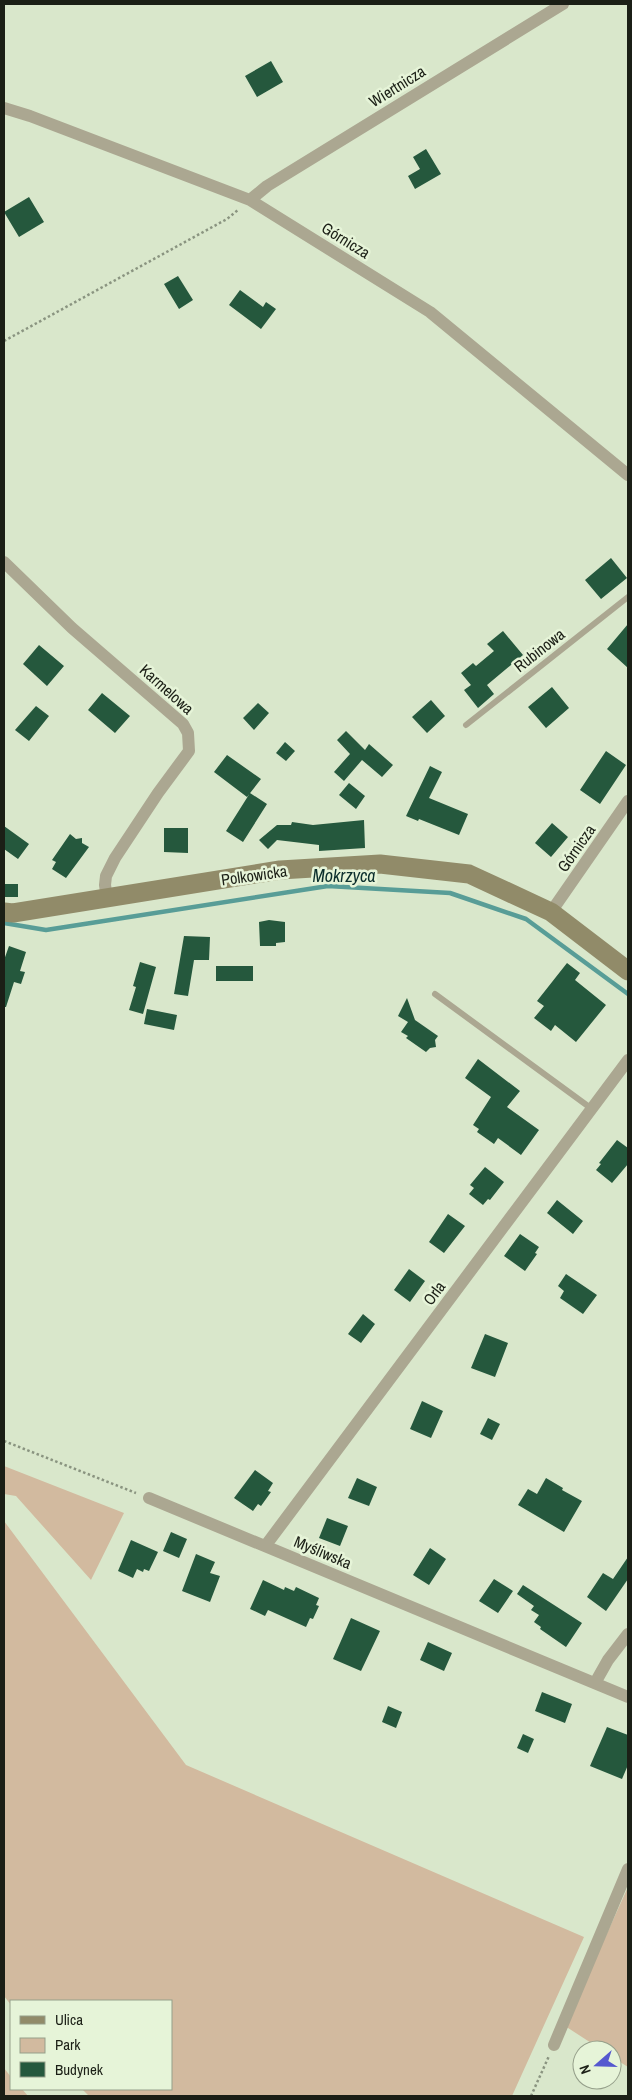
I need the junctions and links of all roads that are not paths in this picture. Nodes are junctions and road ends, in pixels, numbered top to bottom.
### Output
1 (563, 4) edge
2 (4, 108) edge
3 (250, 200) junction
4 (628, 475) edge
5 (4, 562) edge
6 (628, 597) edge
7 (466, 725) dead end
8 (628, 801) edge
9 (107, 898) junction
10 (4, 912) edge
11 (551, 912) junction
12 (628, 971) edge
13 (435, 994) dead end
14 (628, 1060) edge
15 (592, 1109) junction
16 (149, 1498) road end
17 (266, 1545) junction
18 (628, 1634) edge
19 (595, 1683) junction
20 (628, 1697) edge
21 (628, 1869) edge
22 (554, 2045) road end

1 - 3 street, Wiertnicza
2 - 3 street, Górnicza
3 - 4 street, Górnicza
5 - 9 street, Karmelowa
6 - 7 lane, Rubinowa
8 - 11 street, Górnicza
9 - 10 street, Polkowicka
9 - 11 street, Polkowicka
11 - 12 street, Polkowicka
13 - 15 lane
14 - 15 street, Orla
15 - 17 street, Orla
16 - 17 street, Myśliwska
17 - 19 street, Myśliwska
18 - 19 street
19 - 20 street, Myśliwska
21 - 22 street

